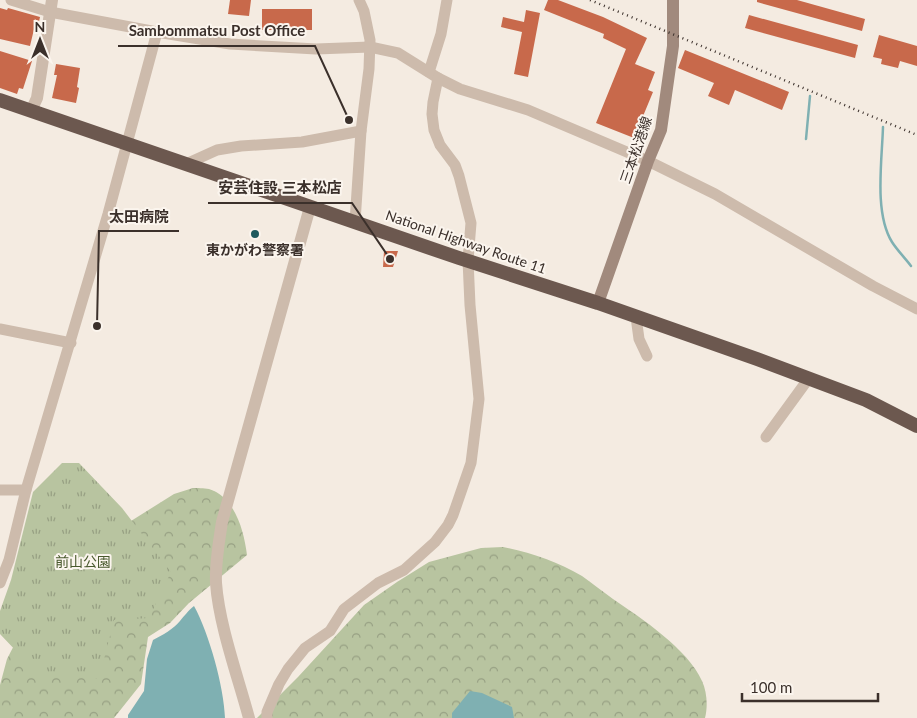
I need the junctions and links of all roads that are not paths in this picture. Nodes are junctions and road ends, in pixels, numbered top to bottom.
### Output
1 (11, 0) edge
2 (359, 0) edge
3 (447, 0) edge
4 (673, 0) edge
5 (51, 6) edge
6 (157, 32) junction
7 (370, 47) junction
8 (434, 75) junction
9 (0, 100) edge
10 (31, 111) junction
11 (361, 131) junction
12 (127, 143) junction
13 (648, 162) junction
14 (186, 164) junction
15 (310, 206) junction
16 (355, 222) junction
17 (468, 260) junction
18 (598, 304) junction
19 (917, 309) edge
20 (636, 317) junction
21 (0, 329) edge
22 (71, 343) junction
23 (647, 356) dead end
24 (809, 378) junction
25 (917, 426) edge
26 (766, 437) dead end
27 (0, 490) edge
28 (26, 490) junction
29 (4, 559) edge
30 (0, 583) edge
31 (249, 718) edge
32 (267, 718) edge

1 - 5 street
2 - 7 street
3 - 8 street
4 - 13 main road, 三本松港線
5 - 6 street
5 - 10 street
6 - 7 street
6 - 12 street
7 - 8 street
7 - 11 street
8 - 13 street
8 - 17 street
9 - 10 highway, National Highway Route 11
10 - 12 highway, National Highway Route 11
11 - 14 street
11 - 16 street
12 - 14 highway, National Highway Route 11
12 - 22 street
13 - 18 main road, 三本松港線
13 - 19 street
14 - 15 highway, National Highway Route 11
15 - 16 highway, National Highway Route 11
15 - 31 street
16 - 17 highway, National Highway Route 11
17 - 18 highway, National Highway Route 11
17 - 32 street
18 - 20 highway, National Highway Route 11
20 - 23 street
20 - 24 highway, National Highway Route 11
21 - 22 street
22 - 28 street
24 - 25 highway, National Highway Route 11
24 - 26 street
27 - 28 street
28 - 29 street
29 - 30 street

